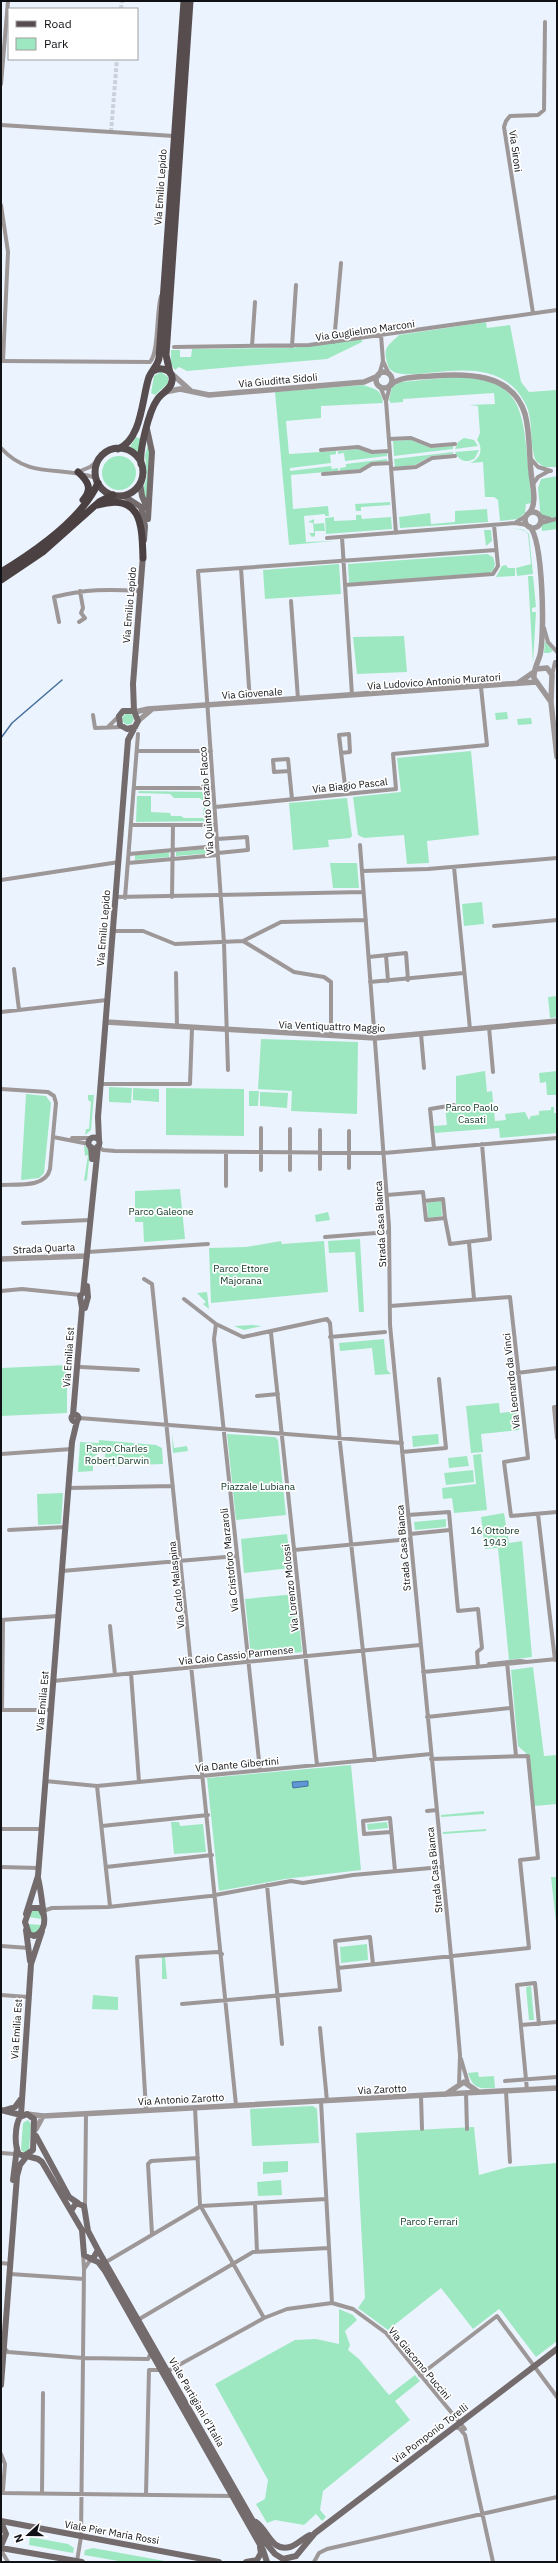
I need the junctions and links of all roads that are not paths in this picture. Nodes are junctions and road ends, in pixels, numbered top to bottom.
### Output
1 (8, 1) edge
2 (184, 1) edge
3 (190, 1) edge
4 (546, 22) dead end
5 (3, 48) edge
6 (1, 84) edge
7 (1, 125) edge
8 (174, 136) junction
9 (1, 205) edge
10 (341, 263) dead end
11 (164, 284) junction
12 (296, 285) dead end
13 (255, 302) dead end
14 (557, 310) edge
15 (533, 313) junction
16 (381, 335) junction
17 (334, 342) junction
18 (252, 346) junction
19 (292, 346) junction
20 (174, 347) dead end
21 (2, 361) edge
22 (383, 361) junction
23 (151, 373) junction
24 (170, 373) junction
25 (390, 374) junction
26 (378, 375) junction
27 (405, 378) junction
28 (364, 382) junction
29 (379, 386) junction
30 (390, 386) junction
31 (193, 392) junction
32 (161, 395) junction
33 (386, 401) junction
34 (147, 429) junction
35 (389, 439) junction
36 (455, 444) dead end
37 (1, 448) edge
38 (118, 449) junction
39 (321, 450) dead end
40 (390, 451) junction
41 (456, 456) dead end
42 (530, 457) junction
43 (100, 459) junction
44 (391, 463) junction
45 (142, 466) junction
46 (391, 469) junction
47 (557, 470) edge
48 (552, 471) junction
49 (78, 472) junction
50 (531, 472) junction
51 (322, 474) dead end
52 (97, 481) junction
53 (140, 483) junction
54 (532, 484) junction
55 (113, 495) junction
56 (124, 496) junction
57 (534, 499) junction
58 (91, 508) junction
59 (148, 510) junction
60 (528, 514) junction
61 (539, 515) junction
62 (550, 519) junction
63 (556, 519) edge
64 (515, 523) junction
65 (494, 525) junction
66 (539, 525) junction
67 (62, 526) junction
68 (145, 526) junction
69 (529, 526) junction
70 (396, 533) junction
71 (342, 537) junction
72 (327, 538) dead end
73 (496, 550) junction
74 (538, 552) junction
75 (143, 558) junction
76 (343, 561) junction
77 (241, 568) junction
78 (1, 572) edge
79 (1, 580) edge
80 (345, 585) junction
81 (80, 591) junction
82 (140, 591) junction
83 (291, 601) dead end
84 (543, 619) junction
85 (59, 622) dead end
86 (79, 622) dead end
87 (557, 652) edge
88 (540, 654) junction
89 (556, 661) edge
90 (546, 668) junction
91 (535, 671) junction
92 (551, 678) junction
93 (537, 683) junction
94 (517, 684) junction
95 (132, 686) junction
96 (481, 687) junction
97 (352, 695) junction
98 (298, 699) junction
99 (250, 702) junction
100 (551, 702) junction
101 (208, 705) junction
102 (152, 709) junction
103 (126, 710) junction
104 (134, 712) junction
105 (93, 716) dead end
106 (119, 716) junction
107 (136, 724) junction
108 (106, 728) junction
109 (123, 728) junction
110 (138, 734) dead end
111 (128, 740) junction
112 (137, 750) junction
113 (211, 751) junction
114 (341, 753) junction
115 (557, 757) edge
116 (289, 771) junction
117 (134, 788) junction
118 (214, 788) junction
119 (346, 794) junction
120 (292, 799) junction
121 (215, 806) junction
122 (131, 825) junction
123 (173, 825) junction
124 (216, 826) junction
125 (217, 839) junction
126 (360, 845) dead end
127 (218, 846) junction
128 (172, 850) junction
129 (129, 854) junction
130 (218, 854) junction
131 (557, 858) edge
132 (172, 859) junction
133 (119, 862) junction
134 (128, 863) junction
135 (454, 867) junction
136 (362, 871) junction
137 (1, 880) edge
138 (364, 892) junction
139 (221, 896) junction
140 (116, 897) junction
141 (172, 897) junction
142 (125, 898) junction
143 (366, 920) junction
144 (557, 920) edge
145 (494, 926) dead end
146 (113, 931) junction
147 (242, 940) junction
148 (224, 943) junction
149 (386, 955) junction
150 (368, 957) junction
151 (14, 969) dead end
152 (176, 973) dead end
153 (464, 973) junction
154 (408, 980) junction
155 (388, 981) junction
156 (370, 982) junction
157 (108, 1000) junction
158 (19, 1010) junction
159 (1, 1012) edge
160 (557, 1020) edge
161 (106, 1022) junction
162 (177, 1026) junction
163 (489, 1027) junction
164 (192, 1028) junction
165 (470, 1029) junction
166 (229, 1030) junction
167 (421, 1034) junction
168 (331, 1036) junction
169 (375, 1038) junction
170 (424, 1068) dead end
171 (228, 1070) dead end
172 (493, 1072) dead end
173 (101, 1084) junction
174 (1, 1089) edge
175 (454, 1105) dead end
176 (261, 1128) dead end
177 (290, 1129) dead end
178 (320, 1130) dead end
179 (349, 1131) dead end
180 (53, 1138) junction
181 (557, 1138) edge
182 (93, 1143) junction
183 (482, 1144) junction
184 (434, 1148) junction
185 (226, 1152) junction
186 (261, 1152) junction
187 (290, 1152) junction
188 (320, 1152) junction
189 (349, 1152) junction
190 (384, 1153) junction
191 (349, 1168) dead end
192 (320, 1169) dead end
193 (261, 1170) dead end
194 (290, 1170) dead end
195 (1, 1185) edge
196 (226, 1186) dead end
197 (387, 1195) junction
198 (424, 1201) junction
199 (445, 1218) junction
200 (90, 1220) junction
201 (23, 1223) dead end
202 (390, 1232) junction
203 (325, 1237) dead end
204 (469, 1243) junction
205 (208, 1244) dead end
206 (87, 1255) junction
207 (1, 1259) edge
208 (144, 1279) dead end
209 (1, 1291) edge
210 (84, 1296) junction
211 (184, 1299) dead end
212 (474, 1299) junction
213 (390, 1306) junction
214 (216, 1324) junction
215 (385, 1332) dead end
216 (271, 1333) junction
217 (330, 1337) junction
218 (81, 1367) junction
219 (557, 1368) edge
220 (138, 1370) dead end
221 (517, 1373) junction
222 (439, 1379) dead end
223 (278, 1394) junction
224 (257, 1396) dead end
225 (557, 1407) edge
226 (76, 1418) junction
227 (167, 1425) junction
228 (224, 1430) junction
229 (282, 1434) junction
230 (557, 1438) edge
231 (340, 1439) junction
232 (402, 1443) junction
233 (72, 1449) junction
234 (402, 1452) junction
235 (1, 1454) edge
236 (173, 1486) junction
237 (69, 1488) junction
238 (557, 1512) edge
239 (538, 1514) junction
240 (408, 1516) junction
241 (66, 1527) junction
242 (9, 1530) dead end
243 (450, 1530) junction
244 (410, 1536) junction
245 (352, 1545) junction
246 (294, 1550) junction
247 (237, 1556) junction
248 (181, 1561) junction
249 (62, 1572) junction
250 (58, 1616) junction
251 (2, 1620) edge
252 (110, 1626) dead end
253 (420, 1644) junction
254 (364, 1649) junction
255 (306, 1656) junction
256 (556, 1660) edge
257 (248, 1662) junction
258 (507, 1664) junction
259 (192, 1667) junction
260 (481, 1667) junction
261 (423, 1672) junction
262 (131, 1673) junction
263 (115, 1675) junction
264 (53, 1681) junction
265 (511, 1708) junction
266 (2, 1710) edge
267 (51, 1710) junction
268 (427, 1717) junction
269 (431, 1754) junction
270 (516, 1756) junction
271 (431, 1759) junction
272 (375, 1760) junction
273 (317, 1765) junction
274 (260, 1770) junction
275 (204, 1776) junction
276 (45, 1781) junction
277 (139, 1782) junction
278 (97, 1786) junction
279 (436, 1810) junction
280 (428, 1811) dead end
281 (208, 1815) junction
282 (102, 1826) junction
283 (1, 1829) edge
284 (42, 1829) junction
285 (391, 1832) junction
286 (212, 1855) junction
287 (106, 1866) junction
288 (1, 1867) edge
289 (442, 1867) junction
290 (38, 1868) junction
291 (395, 1871) junction
292 (38, 1876) junction
293 (267, 1885) junction
294 (216, 1895) junction
295 (110, 1906) junction
296 (43, 1913) junction
297 (26, 1914) junction
298 (26, 1929) junction
299 (42, 1931) junction
300 (1, 1946) edge
301 (29, 1948) junction
302 (222, 1955) junction
303 (451, 1956) junction
304 (31, 1964) junction
305 (373, 1964) junction
306 (338, 1968) junction
307 (1, 1995) edge
308 (277, 1995) junction
309 (28, 1997) junction
310 (226, 2000) junction
311 (182, 2004) dead end
312 (557, 2022) edge
313 (539, 2024) junction
314 (521, 2025) junction
315 (320, 2028) dead end
316 (282, 2044) dead end
317 (460, 2055) junction
318 (557, 2077) edge
319 (526, 2079) junction
320 (505, 2080) dead end
321 (459, 2086) junction
322 (557, 2088) edge
323 (467, 2090) junction
324 (527, 2090) junction
325 (506, 2091) junction
326 (443, 2094) junction
327 (22, 2095) junction
328 (421, 2096) junction
329 (324, 2101) junction
330 (236, 2106) junction
331 (146, 2108) junction
332 (195, 2108) junction
333 (2, 2110) edge
334 (86, 2114) junction
335 (24, 2115) junction
336 (43, 2116) junction
337 (17, 2124) junction
338 (422, 2129) dead end
339 (467, 2129) dead end
340 (35, 2132) junction
341 (16, 2151) junction
342 (1, 2153) edge
343 (27, 2156) junction
344 (198, 2158) junction
345 (510, 2162) dead end
346 (85, 2196) junction
347 (326, 2199) junction
348 (79, 2203) junction
349 (255, 2203) junction
350 (201, 2206) junction
351 (85, 2209) junction
352 (71, 2211) junction
353 (152, 2234) junction
354 (329, 2248) junction
355 (83, 2249) junction
356 (98, 2250) junction
357 (258, 2252) junction
358 (91, 2258) junction
359 (106, 2262) junction
360 (6, 2264) edge
361 (234, 2264) junction
362 (84, 2269) junction
363 (10, 2274) junction
364 (84, 2279) junction
365 (332, 2303) junction
366 (264, 2318) junction
367 (3, 2320) edge
368 (136, 2321) junction
369 (1, 2338) edge
370 (4, 2347) junction
371 (557, 2349) edge
372 (151, 2353) junction
373 (83, 2358) junction
374 (145, 2359) junction
375 (534, 2366) junction
376 (149, 2370) junction
377 (161, 2370) junction
378 (168, 2371) junction
379 (420, 2375) junction
380 (1, 2385) edge
381 (43, 2393) dead end
382 (557, 2397) edge
383 (469, 2415) junction
384 (459, 2423) junction
385 (453, 2428) junction
386 (465, 2429) junction
387 (465, 2435) junction
388 (1, 2454) edge
389 (1, 2492) edge
390 (42, 2493) junction
391 (81, 2494) junction
392 (146, 2494) junction
393 (232, 2496) junction
394 (557, 2497) edge
395 (482, 2514) junction
396 (250, 2515) junction
397 (1, 2522) edge
398 (315, 2533) junction
399 (81, 2537) junction
400 (260, 2544) junction
401 (1, 2548) edge
402 (283, 2559) junction
403 (8, 2562) edge
404 (80, 2562) edge
405 (219, 2562) edge
406 (246, 2562) edge
407 (267, 2562) edge
408 (272, 2562) edge
409 (290, 2562) edge
410 (314, 2562) edge
411 (493, 2562) edge

1 - 5 street
2 - 8 main road, Via Emilio Lepido
3 - 24 main road, Via Emilio Lepido
4 - 15 street, Via Sironi
5 - 6 street
7 - 8 street
8 - 11 main road, Via Emilio Lepido
9 - 21 street
10 - 17 street
11 - 21 street
11 - 23 main road, Via Emilio Lepido
12 - 19 street
13 - 18 street
14 - 15 street, Via Guglielmo Marconi
15 - 16 street, Via Guglielmo Marconi
16 - 17 street, Via Guglielmo Marconi
16 - 22 street
17 - 19 street, Via Guglielmo Marconi
18 - 19 street, Via Guglielmo Marconi
18 - 20 street, Via Guglielmo Marconi
22 - 25 street
22 - 26 street
23 - 24 main road
23 - 38 main road, Via Emilio Lepido
24 - 31 street
24 - 32 main road, Via Emilio Lepido
25 - 26 street
25 - 27 street
25 - 30 street
26 - 28 street, Via Giuditta Sidoli
26 - 29 street
27 - 30 street
27 - 42 street
28 - 29 street, Via Giuditta Sidoli
28 - 31 street, Via Giuditta Sidoli
29 - 30 street
29 - 33 street
30 - 33 street
31 - 32 street, Via Giuditta Sidoli
32 - 34 main road, Via Emilio Lepido
33 - 35 street
34 - 45 main road, Via Emilio Lepido
34 - 59 main road, Via Emilio Lepido
35 - 36 street
35 - 40 street
37 - 49 street
38 - 43 main road
38 - 45 main road
39 - 40 street
40 - 44 street
41 - 46 street
42 - 48 street
42 - 50 street
43 - 49 street
43 - 52 main road
44 - 46 street
44 - 51 street
45 - 53 main road
46 - 70 street
47 - 48 street
48 - 50 street
48 - 54 street
49 - 52 street
49 - 67 highway
50 - 54 street
52 - 55 main road
52 - 67 highway
53 - 56 main road
53 - 59 main road
54 - 57 street
55 - 56 main road
55 - 58 highway
56 - 68 main road, Via Emilio Lepido
57 - 60 street
57 - 61 street
58 - 75 highway
58 - 79 highway
59 - 68 main road, Via Emilio Lepido
60 - 61 street
60 - 64 street
60 - 69 street
61 - 62 street
61 - 66 street
62 - 63 street
62 - 66 street
64 - 65 street
64 - 69 street
65 - 70 street
65 - 73 street
66 - 69 street
66 - 74 street
67 - 78 highway
68 - 75 main road, Via Emilio Lepido
69 - 74 street
70 - 71 street
71 - 72 street
71 - 76 street
73 - 76 street
73 - 80 street
74 - 84 street
75 - 82 main road, Via Emilio Lepido
76 - 77 street
76 - 80 street
77 - 99 street
77 - 101 street, Via Quinto Orazio Flacco
80 - 97 street
81 - 82 street
81 - 85 street
81 - 86 street
82 - 95 main road, Via Emilio Lepido
83 - 98 street
84 - 87 street
84 - 88 street
88 - 90 street
88 - 91 street
89 - 90 street
89 - 92 street
90 - 91 street
90 - 92 street
91 - 93 street
91 - 94 street
92 - 93 street
92 - 100 street
93 - 94 street, Via Ludovico Antonio Muratori
93 - 100 street
94 - 96 street, Via Ludovico Antonio Muratori
95 - 103 main road, Via Emilio Lepido
95 - 104 main road, Via Emilio Lepido
96 - 97 street, Via Ludovico Antonio Muratori
96 - 119 street, Via Biagio Pascal
97 - 98 street, Via Giovenale
98 - 99 street, Via Giovenale
99 - 101 street, Via Giovenale
100 - 115 street
101 - 102 street, Via Giovenale
101 - 113 street, Via Quinto Orazio Flacco
102 - 104 street, Via Giovenale
102 - 107 street
103 - 104 main road
103 - 106 main road
104 - 107 main road, Via Emilio Lepido
105 - 108 street
106 - 108 street
106 - 109 main road
107 - 109 main road
107 - 111 main road
108 - 109 street
109 - 111 main road
110 - 112 street, Via Emilio Lepido
111 - 133 main road, Via Emilio Lepido
112 - 113 street
112 - 117 street, Via Emilio Lepido
113 - 118 street, Via Quinto Orazio Flacco
114 - 114 street
114 - 119 street
116 - 116 street
116 - 120 street
117 - 118 street
117 - 122 street, Via Emilio Lepido
118 - 121 street, Via Quinto Orazio Flacco
119 - 120 street, Via Biagio Pascal
120 - 121 street, Via Biagio Pascal
121 - 124 street, Via Quinto Orazio Flacco
122 - 123 street
122 - 129 street, Via Emilio Lepido
123 - 124 street
123 - 128 street
124 - 125 street, Via Quinto Orazio Flacco
125 - 127 street, Via Quinto Orazio Flacco
125 - 130 street
126 - 136 street, Strada Casa Bianca
127 - 128 street
127 - 130 street, Via Quinto Orazio Flacco
128 - 129 street
128 - 132 street
129 - 134 street, Via Emilio Lepido
130 - 132 street
130 - 139 street, Via Quinto Orazio Flacco
131 - 135 street
132 - 134 street
132 - 141 street
133 - 137 street
133 - 140 main road, Via Emilio Lepido
134 - 142 street, Via Emilio Lepido
135 - 136 street
135 - 153 street
136 - 138 street, Strada Casa Bianca
138 - 139 street
138 - 143 street, Strada Casa Bianca
139 - 141 street
139 - 148 street, Via Quinto Orazio Flacco
140 - 142 street
140 - 146 main road, Via Emilio Lepido
141 - 142 street
143 - 147 street
143 - 150 street, Strada Casa Bianca
144 - 145 street
146 - 148 street
146 - 157 main road, Via Emilio Lepido
147 - 148 street
147 - 168 street
148 - 166 street, Via Quinto Orazio Flacco
149 - 150 street
149 - 154 street
149 - 155 street
150 - 156 street, Strada Casa Bianca
151 - 158 street
152 - 162 street
153 - 154 street
153 - 165 street
154 - 155 street
155 - 156 street
156 - 169 street, Strada Casa Bianca
157 - 158 street
157 - 161 main road, Via Emilio Lepido
158 - 159 street
160 - 163 street, Via Ventiquattro Maggio
161 - 162 street, Via Ventiquattro Maggio
161 - 173 main road, Via Emilio Lepido
162 - 164 street, Via Ventiquattro Maggio
163 - 165 street, Via Ventiquattro Maggio
163 - 172 street
164 - 166 street, Via Ventiquattro Maggio
164 - 173 street
165 - 167 street, Via Ventiquattro Maggio
166 - 168 street, Via Ventiquattro Maggio
166 - 171 street, Via Quinto Orazio Flacco
167 - 169 street, Via Ventiquattro Maggio
167 - 170 street
168 - 169 street, Via Ventiquattro Maggio
169 - 190 street, Strada Casa Bianca
173 - 182 main road, Via Emilio Lepido
174 - 180 street
175 - 184 street
176 - 186 street
177 - 187 street
178 - 188 street
179 - 189 street
180 - 182 street
180 - 195 street
181 - 183 street
182 - 185 street
182 - 200 main road, Via Emilio Lepido
183 - 184 street
183 - 204 street
184 - 190 street
185 - 186 street
185 - 196 street
186 - 187 street
186 - 193 street
187 - 188 street
187 - 194 street
188 - 189 street
188 - 192 street
189 - 190 street
189 - 191 street
190 - 197 street, Strada Casa Bianca
197 - 198 street
197 - 202 street, Strada Casa Bianca
198 - 199 street
198 - 199 street
199 - 204 street
200 - 201 street
200 - 206 main road, Via Emilio Lepido
202 - 203 street
202 - 213 street, Strada Casa Bianca
204 - 212 street
205 - 206 street
206 - 207 street, Strada Quarta
206 - 210 main road, Via Emilia Est
208 - 227 street, Via Carlo Malaspina
209 - 210 street
210 - 218 main road, Via Emilia Est
210 - 226 main road, Via Emilia Est
211 - 214 street
212 - 213 street, Via Leonardo da Vinci
212 - 221 street, Via Leonardo da Vinci
213 - 232 street, Strada Casa Bianca
214 - 216 street
214 - 228 street, Via Cristoforo Marzaroli
215 - 217 street
216 - 217 street
216 - 223 street, Via Lorenzo Molossi
217 - 231 street
218 - 220 street, Via Emilia Est
218 - 226 main road, Via Emilia Est
219 - 221 street
221 - 239 street, Via Leonardo da Vinci
222 - 234 street
223 - 224 street
223 - 229 street, Via Lorenzo Molossi
225 - 230 street
226 - 227 street
226 - 233 main road, Via Emilia Est
227 - 228 street
227 - 236 street, Via Carlo Malaspina
228 - 229 street
228 - 247 street, Via Cristoforo Marzaroli
229 - 231 street
229 - 246 street, Via Lorenzo Molossi
231 - 232 street
231 - 245 street
232 - 234 street, Strada Casa Bianca
233 - 235 street
233 - 237 main road, Via Emilia Est
234 - 240 street, Strada Casa Bianca
236 - 237 street
236 - 248 street, Via Carlo Malaspina
237 - 241 main road, Via Emilia Est
238 - 239 street, Via Leonardo da Vinci
239 - 256 street
240 - 243 street
240 - 244 street, Strada Casa Bianca
241 - 242 street
241 - 249 main road, Via Emilia Est
243 - 244 street
243 - 260 street
244 - 245 street
244 - 253 street, Strada Casa Bianca
245 - 246 street
245 - 254 street
246 - 255 street, Via Lorenzo Molossi
247 - 248 street
247 - 257 street, Via Cristoforo Marzaroli
248 - 249 street
248 - 259 street, Via Carlo Malaspina
249 - 250 main road, Via Emilia Est
250 - 251 street
250 - 264 main road, Via Emilia Est
251 - 266 street
252 - 263 street
253 - 254 street, Via Caio Cassio Parmense
253 - 261 street, Strada Casa Bianca
254 - 255 street, Via Caio Cassio Parmense
254 - 272 street
255 - 257 street, Via Caio Cassio Parmense
255 - 273 street, Via Lorenzo Molossi
256 - 258 street
257 - 259 street, Via Caio Cassio Parmense
257 - 274 street, Via Cristoforo Marzaroli
258 - 260 street
258 - 265 street
259 - 262 street, Via Caio Cassio Parmense
259 - 275 street, Via Carlo Malaspina
260 - 261 street
261 - 268 street, Strada Casa Bianca
262 - 263 street, Via Caio Cassio Parmense
262 - 277 street
263 - 264 street, Via Caio Cassio Parmense
264 - 267 main road, Via Emilia Est
265 - 268 street
265 - 270 street
266 - 267 street
267 - 276 main road, Via Emilia Est
268 - 269 street, Strada Casa Bianca
269 - 271 street, Strada Casa Bianca
269 - 272 street, Via Dante Gibertini
270 - 271 street
270 - 303 street
271 - 279 street, Strada Casa Bianca
272 - 273 street, Via Dante Gibertini
273 - 274 street, Via Dante Gibertini
274 - 275 street, Via Dante Gibertini
275 - 277 street, Via Dante Gibertini
275 - 281 street, Via Carlo Malaspina
276 - 278 street, Via Dante Gibertini
276 - 284 main road, Via Emilia Est
277 - 278 street, Via Dante Gibertini
278 - 282 street
279 - 280 street
279 - 289 street, Strada Casa Bianca
281 - 282 street
281 - 286 street, Via Carlo Malaspina
282 - 287 street
283 - 284 street
284 - 290 main road, Via Emilia Est
285 - 285 street
285 - 291 street
286 - 287 street
286 - 294 street, Via Carlo Malaspina
287 - 295 street
288 - 290 street
289 - 291 street
289 - 303 street, Strada Casa Bianca
290 - 292 main road, Via Emilia Est
291 - 293 street
292 - 296 main road, Via Emilia Est
292 - 297 main road, Via Emilia Est
293 - 294 street
293 - 308 street
294 - 295 street
294 - 302 street, Via Carlo Malaspina
295 - 296 street
296 - 297 main road
296 - 299 main road, Via Emilia Est
297 - 298 main road, Via Emilia Est
298 - 299 main road
298 - 301 main road, Via Emilia Est
299 - 304 main road, Via Emilia Est
300 - 301 street
301 - 304 main road, Via Emilia Est
302 - 310 street, Via Carlo Malaspina
302 - 331 street
303 - 305 street
303 - 317 street, Strada Casa Bianca
304 - 309 main road, Via Emilia Est
305 - 306 street
305 - 306 street
306 - 308 street
307 - 309 street
308 - 310 street
308 - 316 street
309 - 327 main road, Via Emilia Est
310 - 311 street
310 - 330 street, Via Carlo Malaspina
312 - 313 street
313 - 314 street
313 - 314 street
314 - 319 street
315 - 329 street
317 - 321 street, Strada Casa Bianca
317 - 323 street, Strada Casa Bianca
318 - 319 street
319 - 320 street
319 - 324 street
321 - 323 street
321 - 323 street, Via Zarotto
321 - 326 street, Via Zarotto
322 - 324 street, Via Zarotto
323 - 325 street, Via Zarotto
323 - 326 street, Via Zarotto
323 - 339 street, Strada Casa Bianca
324 - 325 street, Via Zarotto
325 - 345 street
326 - 328 street, Via Zarotto
327 - 333 main road
327 - 335 main road, Via Emilia Est
328 - 329 street, Via Zarotto
328 - 338 street
329 - 330 street, Via Antonio Zarotto
329 - 347 street
330 - 332 street, Via Antonio Zarotto
331 - 332 street, Via Antonio Zarotto
331 - 334 street, Via Antonio Zarotto
332 - 344 street
333 - 335 main road
333 - 337 main road
334 - 336 street, Via Antonio Zarotto
334 - 346 street
335 - 336 street, Via Antonio Zarotto
335 - 337 main road, Via Emilia Est
335 - 340 main road
336 - 340 street
337 - 341 main road, Via Emilia Est
340 - 343 main road, Via Emilia Est
340 - 348 main road
341 - 342 street
341 - 343 main road
341 - 360 main road, Via Emilia Est
343 - 352 main road
343 - 360 main road, Via Emilia Est
344 - 350 street
344 - 353 street
346 - 348 street
346 - 351 street
347 - 349 street
347 - 354 street
348 - 351 main road
348 - 352 main road
349 - 350 street
349 - 357 street
350 - 353 street
350 - 361 street
351 - 356 main road, Viale Partigiani d'Italia
352 - 355 main road
353 - 359 street
354 - 357 street
354 - 365 street
355 - 358 main road, Viale Partigiani d'Italia
355 - 362 street
356 - 358 main road
356 - 359 main road, Viale Partigiani d'Italia
357 - 361 street
358 - 362 street
358 - 368 main road, Viale Partigiani d'Italia
359 - 368 main road, Viale Partigiani d'Italia
360 - 363 main road, Via Emilia Est
360 - 367 main road, Via Emilia Est
361 - 366 street
361 - 368 street
362 - 364 street
363 - 364 street
363 - 367 main road, Via Emilia Est
364 - 373 street
365 - 366 street, Via Giacomo Puccini
365 - 379 street, Via Giacomo Puccini
366 - 378 street, Via Giacomo Puccini
367 - 369 main road, Via Emilia Est
367 - 370 main road, Via Emilia Est
368 - 372 main road, Viale Partigiani d'Italia
368 - 378 main road, Viale Partigiani d'Italia
370 - 373 street
370 - 380 main road, Via Emilia Est
371 - 375 main road, Via Pomponio Torelli
372 - 374 street
372 - 377 main road, Viale Partigiani d'Italia
373 - 374 street
373 - 391 street
374 - 376 street
375 - 379 street
375 - 382 street
375 - 383 main road, Via Pomponio Torelli
376 - 377 street
376 - 392 street
377 - 393 main road, Viale Partigiani d'Italia
378 - 396 main road, Viale Partigiani d'Italia
379 - 384 street, Via Giacomo Puccini
381 - 390 street
383 - 384 main road, Via Pomponio Torelli
383 - 386 street
384 - 385 main road, Via Pomponio Torelli
384 - 386 street, Via Giacomo Puccini
385 - 387 street
385 - 398 main road, Via Pomponio Torelli
386 - 387 street
387 - 395 street
388 - 389 street
389 - 390 street
390 - 391 street
391 - 392 street
391 - 399 street
392 - 393 street
393 - 400 main road, Viale Partigiani d'Italia
394 - 395 street
395 - 410 street
395 - 411 street
396 - 398 main road, Via Pomponio Torelli
396 - 402 main road, Viale Partigiani d'Italia
397 - 399 main road, Viale Pier Maria Rossi
397 - 401 main road
398 - 402 main road, Via Pomponio Torelli
399 - 404 street
399 - 405 main road, Viale Pier Maria Rossi
400 - 406 main road
400 - 407 main road, Viale Partigiani d'Italia
401 - 403 street
401 - 404 main road
402 - 408 main road, Via Pomponio Torelli
402 - 409 main road, Viale Partigiani d'Italia

